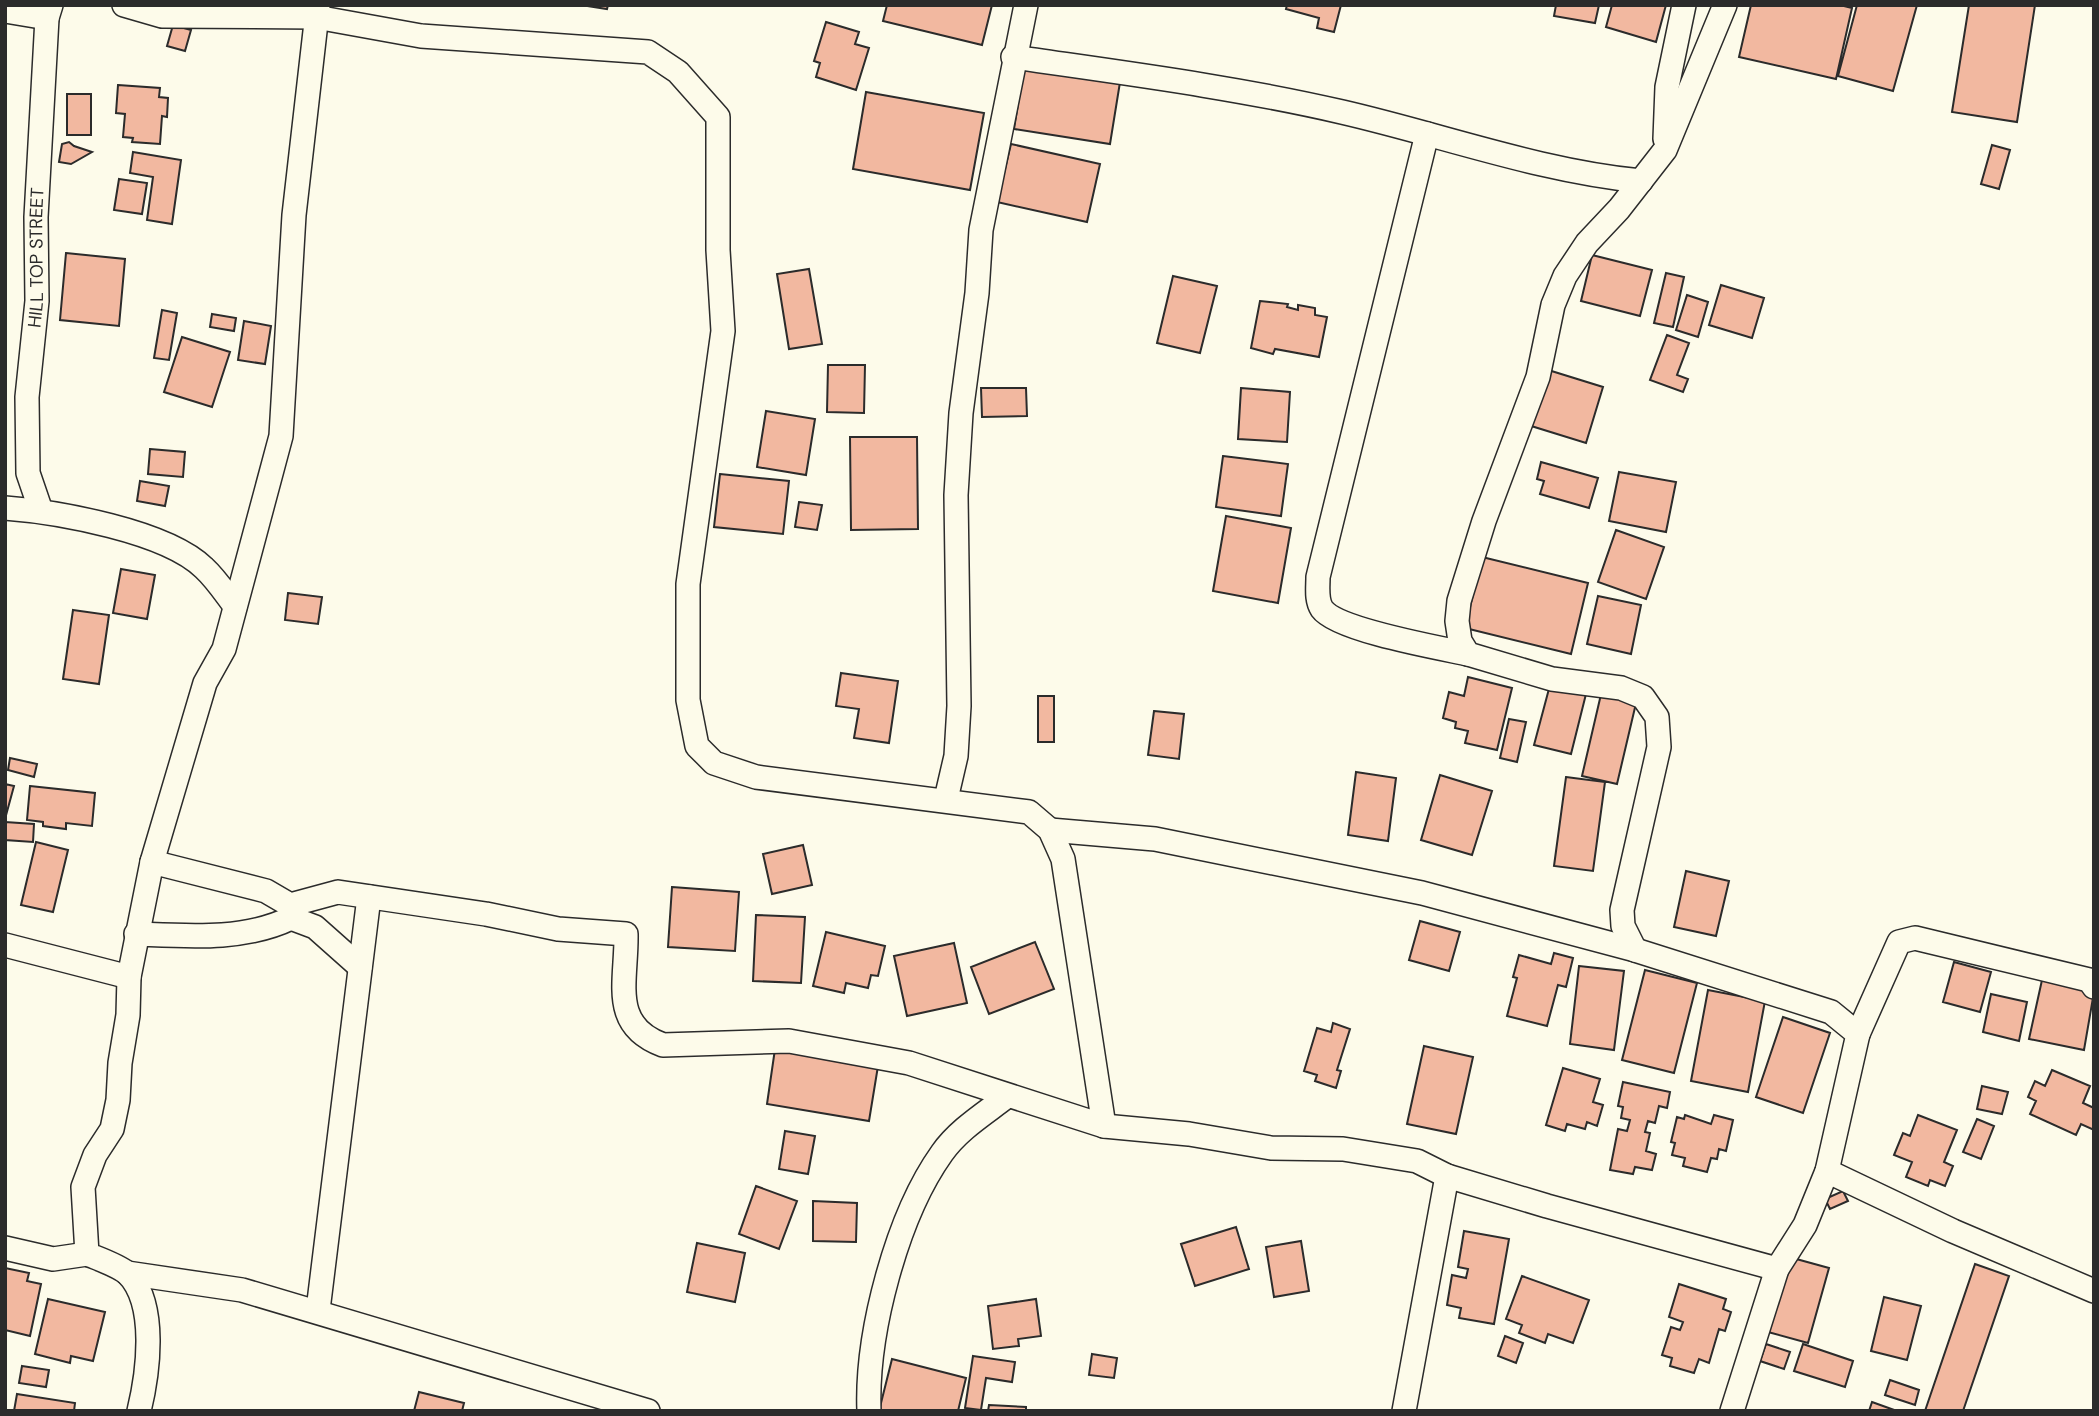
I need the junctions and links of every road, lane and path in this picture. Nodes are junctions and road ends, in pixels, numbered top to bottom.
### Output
1 (124, 5) edge
2 (1026, 5) edge
3 (1684, 5) edge
4 (1725, 5) edge
5 (5, 11) edge
6 (317, 11) edge
7 (49, 12) edge
8 (1013, 57) junction
9 (1427, 134) junction
10 (1665, 150) junction
11 (1641, 181) junction
12 (5, 508) edge
13 (41, 511) junction
14 (204, 568) junction
15 (246, 568) junction
16 (235, 606) junction
17 (1468, 654) junction
18 (946, 799) junction
19 (1051, 830) junction
20 (152, 862) junction
21 (369, 897) junction
22 (291, 912) junction
23 (136, 934) junction
24 (5, 945) edge
25 (1635, 950) junction
26 (360, 967) junction
27 (129, 977) junction
28 (2094, 987) edge
29 (1858, 1034) junction
30 (1006, 1097) junction
31 (1104, 1126) junction
32 (1827, 1171) junction
33 (1447, 1176) junction
34 (5, 1248) edge
35 (87, 1254) junction
36 (1777, 1269) junction
37 (127, 1273) junction
38 (2094, 1291) edge
39 (318, 1310) junction
40 (139, 1411) edge
41 (648, 1411) edge
42 (869, 1411) edge
43 (1404, 1411) edge
44 (1732, 1411) edge

1 - 6 street
2 - 8 street
3 - 10 street
4 - 10 street
5 - 7 street
6 - 15 street
6 - 18 street
7 - 13 street, HILL TOP STREET
8 - 9 street
8 - 18 street
9 - 11 street
9 - 17 street
10 - 11 street
11 - 17 street
12 - 13 street
13 - 14 street
14 - 15 street
14 - 16 street
15 - 16 street
16 - 20 street
17 - 25 street
18 - 19 street
19 - 25 street
19 - 31 street
20 - 22 street
20 - 23 street
21 - 22 street
21 - 26 street
21 - 30 street
22 - 23 street
22 - 26 street
23 - 27 street
24 - 27 street
25 - 29 street
26 - 39 street
27 - 35 street
28 - 29 street
29 - 32 street
30 - 31 street
30 - 42 street
31 - 33 street
32 - 36 street
32 - 38 street
33 - 36 street
33 - 43 street
34 - 35 street
35 - 37 street
36 - 44 street
37 - 39 street
37 - 40 street
39 - 41 street

